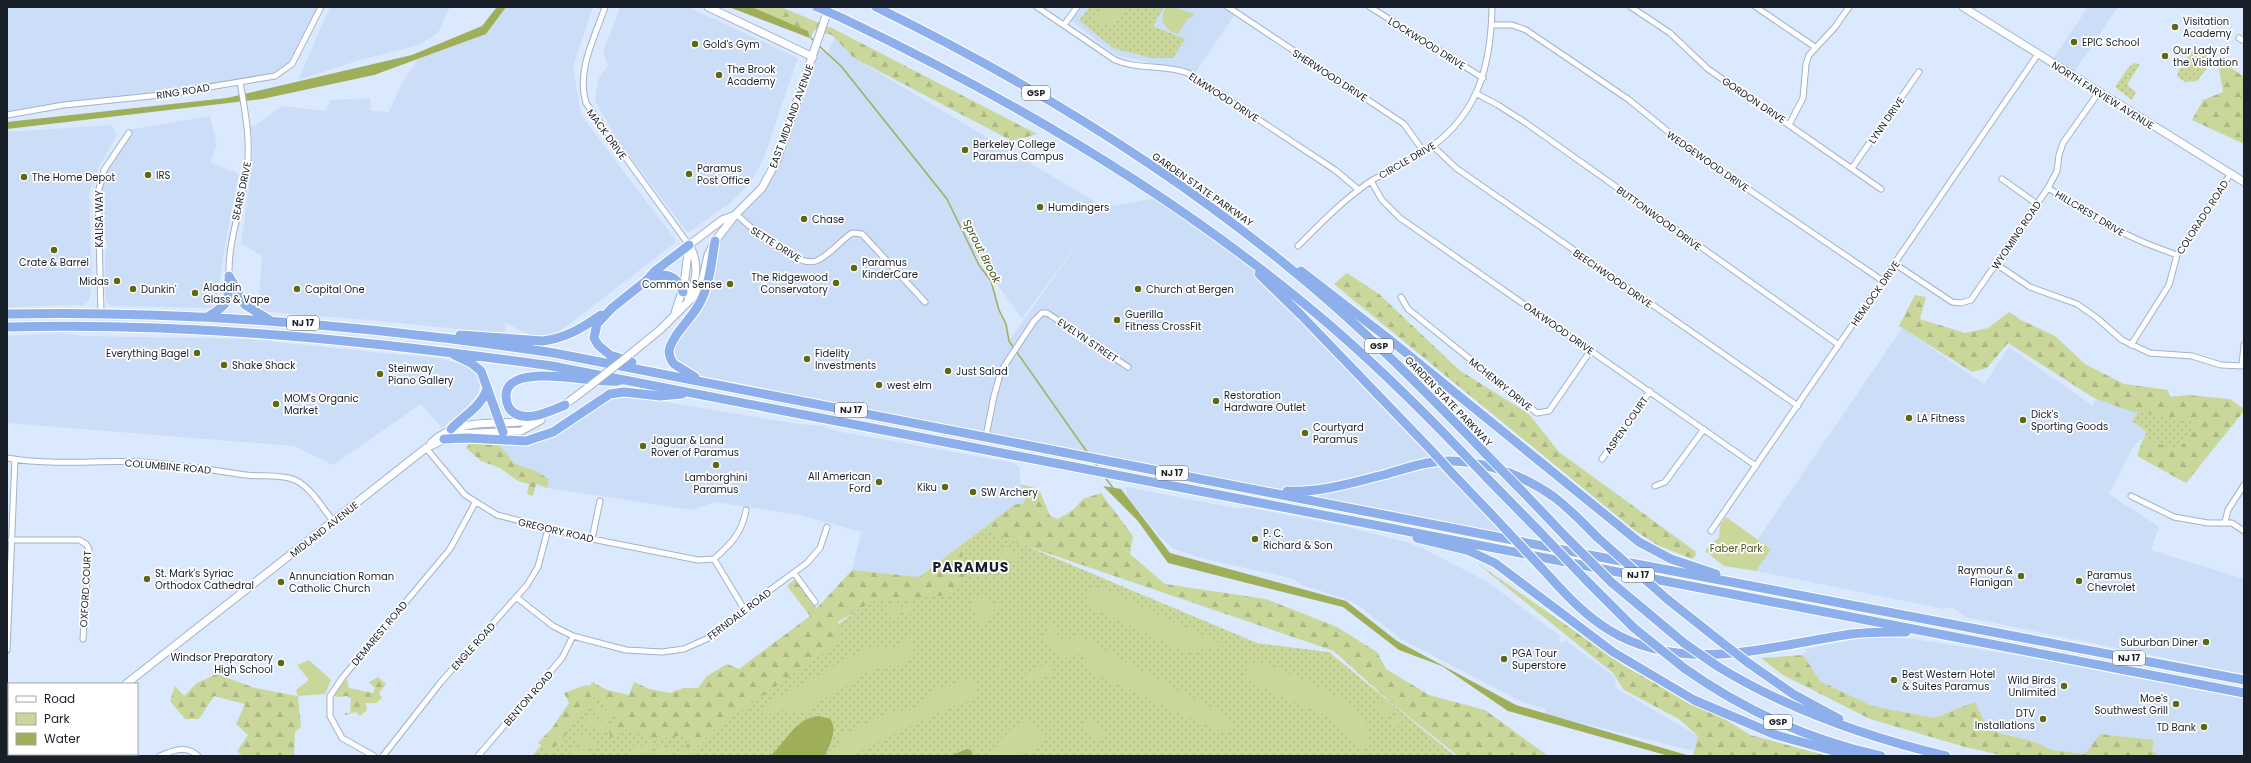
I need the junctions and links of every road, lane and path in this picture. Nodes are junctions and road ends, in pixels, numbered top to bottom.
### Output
1 (321, 7) edge
2 (605, 7) edge
3 (708, 7) edge
4 (817, 7) edge
5 (829, 7) edge
6 (876, 7) edge
7 (1037, 7) edge
8 (1077, 7) edge
9 (1370, 7) edge
10 (1492, 7) edge
11 (1631, 7) edge
12 (1756, 7) edge
13 (1849, 7) edge
14 (1963, 7) edge
15 (1230, 9) edge
16 (1973, 9) edge
17 (1064, 25) junction
18 (1492, 25) junction
19 (1815, 46) junction
20 (2038, 54) junction
21 (813, 57) junction
22 (1919, 72) dead end
23 (1483, 78) junction
24 (240, 82) junction
25 (2099, 92) junction
26 (1477, 94) junction
27 (7, 115) edge
28 (1790, 125) junction
29 (129, 133) dead end
30 (1434, 146) junction
31 (1424, 152) junction
32 (1852, 168) junction
33 (2231, 174) junction
34 (2002, 179) dead end
35 (1371, 181) junction
36 (2244, 182) edge
37 (2048, 188) junction
38 (1881, 189) dead end
39 (1359, 190) junction
40 (2037, 204) junction
41 (736, 214) junction
42 (1221, 239) junction
43 (715, 241) junction
44 (689, 245) junction
45 (1263, 246) junction
46 (1298, 246) dead end
47 (2177, 255) junction
48 (1895, 264) junction
49 (1996, 264) junction
50 (229, 276) junction
51 (647, 280) junction
52 (1883, 281) junction
53 (683, 292) junction
54 (1401, 297) dead end
55 (924, 302) dead end
56 (686, 304) junction
57 (612, 308) junction
58 (7, 314) edge
59 (101, 314) junction
60 (208, 317) junction
61 (673, 317) junction
62 (273, 322) junction
63 (7, 327) edge
64 (426, 335) junction
65 (1839, 345) junction
66 (2131, 345) junction
67 (2244, 345) edge
68 (1591, 350) junction
69 (448, 352) junction
70 (2243, 366) edge
71 (1128, 367) dead end
72 (676, 376) junction
73 (626, 380) junction
74 (713, 384) junction
75 (487, 389) junction
76 (1650, 391) junction
77 (693, 392) junction
78 (565, 405) junction
79 (1798, 406) junction
80 (502, 428) junction
81 (451, 429) junction
82 (1704, 429) junction
83 (986, 436) junction
84 (444, 439) junction
85 (426, 448) junction
86 (7, 458) edge
87 (14, 459) junction
88 (1602, 459) dead end
89 (1756, 466) junction
90 (2244, 485) edge
91 (1655, 486) dead end
92 (1249, 488) junction
93 (2132, 496) dead end
94 (600, 501) dead end
95 (475, 503) junction
96 (746, 510) dead end
97 (1352, 520) junction
98 (334, 522) junction
99 (2224, 522) junction
100 (827, 527) dead end
101 (548, 529) junction
102 (1711, 531) dead end
103 (2244, 531) edge
104 (592, 539) junction
105 (11, 540) junction
106 (714, 559) junction
107 (794, 573) junction
108 (1752, 585) junction
109 (516, 597) junction
110 (815, 602) dead end
111 (744, 609) junction
112 (1924, 631) junction
113 (573, 636) junction
114 (83, 639) dead end
115 (7, 650) edge
116 (2244, 680) edge
117 (127, 683) edge
118 (2244, 692) edge
119 (1865, 733) junction
120 (160, 756) edge
121 (198, 756) edge
122 (374, 756) edge
123 (383, 756) edge
124 (478, 756) edge
125 (1852, 756) edge
126 (1882, 756) edge
127 (1946, 756) edge

1 - 24 street, RING ROAD
2 - 44 street, MACK DRIVE
3 - 21 street
4 - 42 highway, GSP, bridge
5 - 21 street, EAST MIDLAND AVENUE
6 - 45 highway, GARDEN STATE PARKWAY / GSP
7 - 17 street, ELMWOOD DRIVE
8 - 17 street
9 - 23 street, LOCKWOOD DRIVE
10 - 18 street, CIRCLE DRIVE
11 - 28 street, GORDON DRIVE
12 - 19 street
13 - 19 street
14 - 16 street, NORTH FARVIEW AVENUE
15 - 31 street, SHERWOOD DRIVE
16 - 20 street, NORTH FARVIEW AVENUE
17 - 39 street, ELMWOOD DRIVE
18 - 23 street, CIRCLE DRIVE
18 - 52 street, WEDGEWOOD DRIVE
19 - 28 street
20 - 25 street, NORTH FARVIEW AVENUE
20 - 48 street, HEMLOCK DRIVE
21 - 41 street, EAST MIDLAND AVENUE
22 - 32 street, LYNN DRIVE
23 - 26 street, CIRCLE DRIVE
24 - 27 street, RING ROAD
24 - 50 street, SEARS DRIVE
25 - 33 street, NORTH FARVIEW AVENUE
25 - 37 street, WYOMING ROAD
26 - 30 street, CIRCLE DRIVE
26 - 65 street, BUTTONWOOD DRIVE
28 - 32 street, GORDON DRIVE
29 - 59 street, KALISA WAY
30 - 31 street, CIRCLE DRIVE
30 - 79 street, BEECHWOOD DRIVE
31 - 35 street, CIRCLE DRIVE
32 - 38 street, GORDON DRIVE
33 - 36 street, NORTH FARVIEW AVENUE
33 - 47 street, COLORADO ROAD
34 - 40 street
35 - 39 street, CIRCLE DRIVE
35 - 68 street, OAKWOOD DRIVE
37 - 40 street, WYOMING ROAD
37 - 47 street, HILLCREST DRIVE
39 - 46 street, CIRCLE DRIVE
40 - 49 street, WYOMING ROAD
41 - 43 street, EAST MIDLAND AVENUE
41 - 44 street, EAST MIDLAND AVENUE
41 - 55 street, SETTE DRIVE
42 - 112 highway, bridge
42 - 126 highway, GSP, bridge
43 - 56 street, EAST MIDLAND AVENUE
43 - 74 highway
44 - 51 highway
44 - 53 street, EAST MIDLAND AVENUE
44 - 56 street, EAST MIDLAND AVENUE
45 - 108 highway
45 - 119 highway, GARDEN STATE PARKWAY / GSP, bridge
47 - 66 street, COLORADO ROAD
48 - 49 street, WYOMING ROAD
48 - 52 street, HEMLOCK DRIVE
49 - 66 street
50 - 60 highway
50 - 62 highway
51 - 53 highway
51 - 57 highway
52 - 65 street, HEMLOCK DRIVE
53 - 61 street, EAST MIDLAND AVENUE
54 - 68 street, MCHENRY DRIVE
56 - 61 street, EAST MIDLAND AVENUE
57 - 64 highway
57 - 72 highway
58 - 59 highway, NJ 17
59 - 60 highway, NJ 17
60 - 62 highway, NJ 17
61 - 78 street, EAST MIDLAND AVENUE, bridge
62 - 64 highway, NJ 17
63 - 69 highway, NJ 17
64 - 72 highway, NJ 17
65 - 79 street, HEMLOCK DRIVE
66 - 70 street
67 - 70 street
68 - 76 street, OAKWOOD DRIVE
69 - 73 highway, NJ 17
69 - 75 highway
71 - 83 street, EVELYN STREET
72 - 74 highway, NJ 17
73 - 77 highway, NJ 17
73 - 78 highway
74 - 83 highway, NJ 17
75 - 80 highway
75 - 81 highway
76 - 82 street, OAKWOOD DRIVE
76 - 88 street, ASPEN COURT
77 - 84 highway
77 - 97 highway, NJ 17
78 - 80 street
79 - 89 street, HEMLOCK DRIVE
80 - 81 street
80 - 84 street, MIDLAND AVENUE
81 - 85 street
82 - 89 street, OAKWOOD DRIVE
82 - 91 street
83 - 92 highway, NJ 17
84 - 85 street, MIDLAND AVENUE
85 - 95 street, GREGORY ROAD
85 - 98 street, MIDLAND AVENUE
86 - 87 street, COLUMBINE ROAD
87 - 98 street, COLUMBINE ROAD
87 - 105 street
89 - 102 street, HEMLOCK DRIVE
90 - 99 street
92 - 108 highway, NJ 17
92 - 119 highway, bridge
93 - 99 street
94 - 104 street
95 - 101 street, GREGORY ROAD
95 - 122 street, DEMAREST ROAD
96 - 106 street
97 - 112 highway, NJ 17
97 - 125 highway
98 - 117 street, MIDLAND AVENUE
99 - 103 street
100 - 107 street, FERNDALE ROAD
101 - 104 street, GREGORY ROAD
101 - 109 street, ENGLE ROAD
104 - 106 street, GREGORY ROAD
105 - 114 street, OXFORD COURT
105 - 115 street
106 - 111 street
107 - 110 street
107 - 111 street, FERNDALE ROAD
108 - 116 highway, NJ 17
109 - 113 street, FERNDALE ROAD
109 - 123 street, ENGLE ROAD
111 - 113 street, FERNDALE ROAD
112 - 118 highway, NJ 17
113 - 124 street, BENTON ROAD
119 - 127 highway, GARDEN STATE PARKWAY / GSP
120 - 121 street

